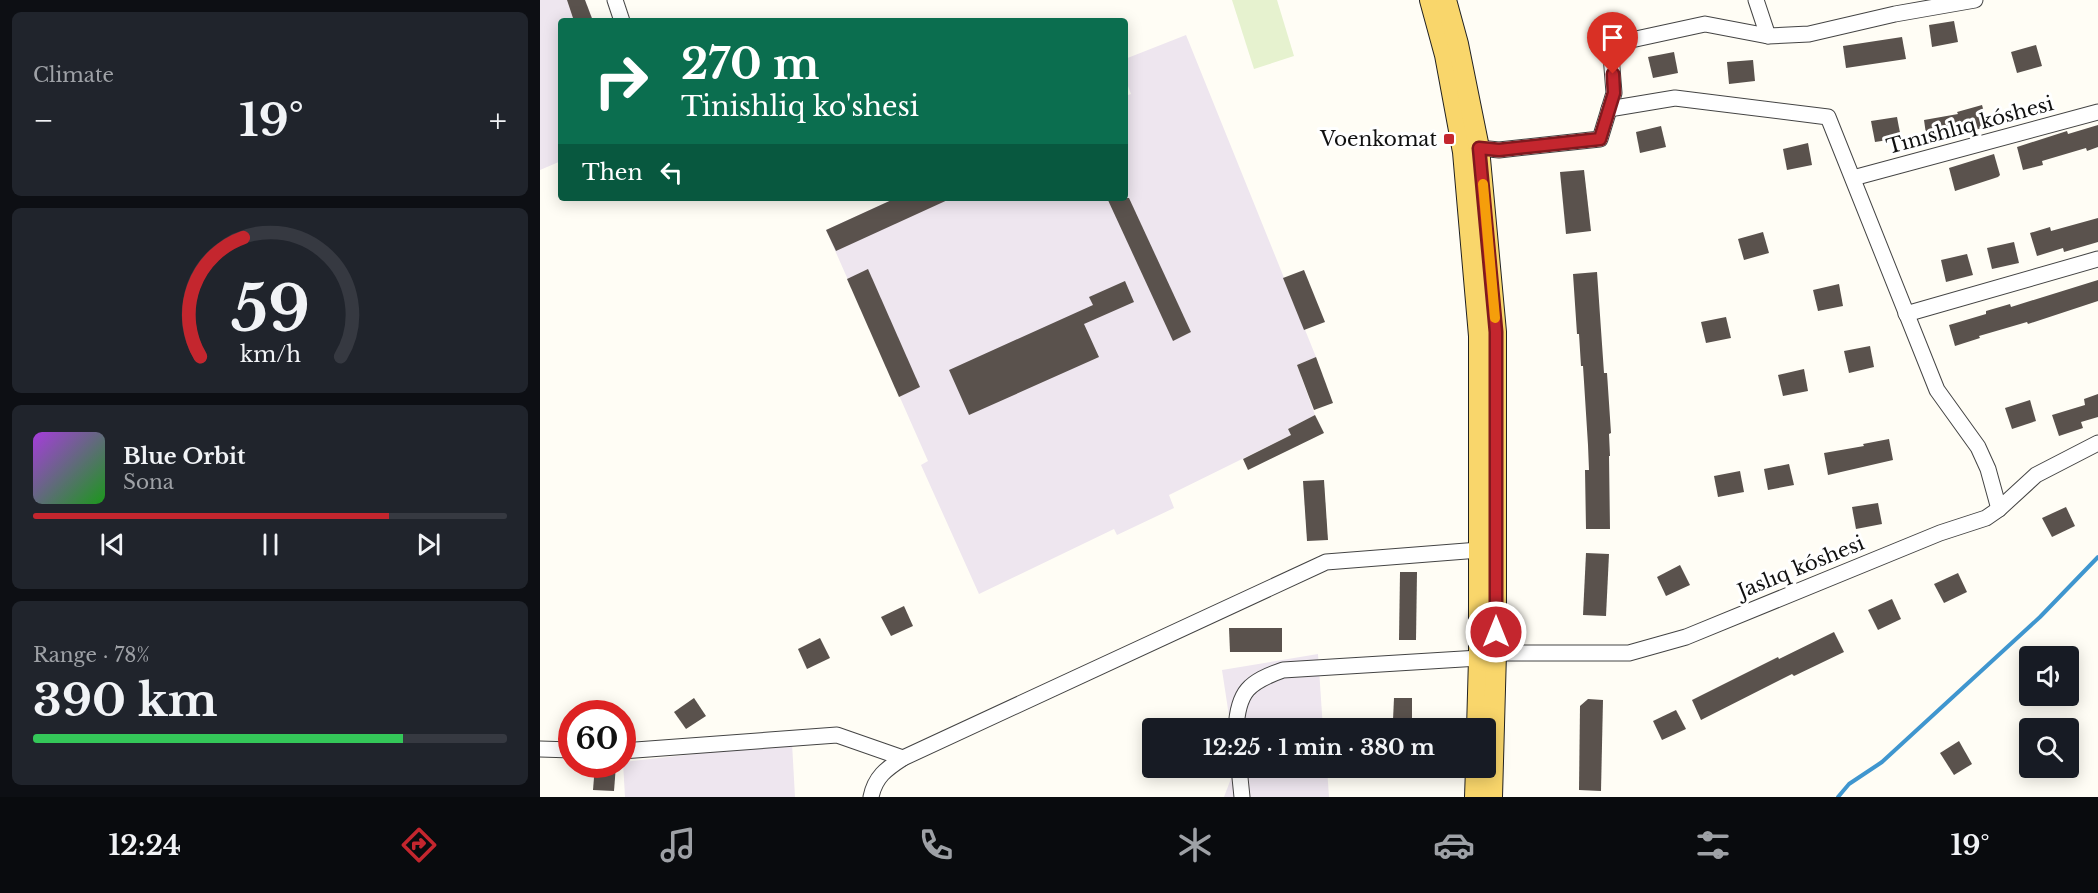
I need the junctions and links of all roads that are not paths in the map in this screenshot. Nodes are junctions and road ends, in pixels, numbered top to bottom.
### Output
1 (615, 0) edge
2 (1430, 0) edge
3 (1446, 0) edge
4 (1756, 0) edge
5 (1975, 0) edge
6 (1893, 7) edge
7 (621, 18) edge
8 (1768, 36) junction
9 (1609, 110) junction
10 (2098, 112) edge
11 (1479, 148) junction
12 (1853, 178) junction
13 (2098, 259) edge
14 (1906, 314) junction
15 (2098, 442) edge
16 (1999, 509) junction
17 (1479, 550) junction
18 (1487, 655) junction
19 (1238, 718) edge
20 (1478, 718) edge
21 (540, 749) edge
22 (558, 750) edge
23 (636, 750) edge
24 (903, 758) junction
25 (1240, 778) edge
26 (1476, 778) edge
27 (871, 797) edge
28 (1242, 797) edge
29 (1475, 797) edge
30 (1492, 797) edge

1 - 7 street
2 - 17 main road
3 - 11 main road
4 - 8 street
5 - 6 street
6 - 8 street
8 - 9 street
9 - 11 street
9 - 12 street
10 - 12 street, Tınıshlıq kóshesi
11 - 18 main road
12 - 14 street
13 - 14 street
14 - 16 street
15 - 16 street, Jaslıq kóshesi
16 - 18 street, Jaslıq kóshesi
17 - 18 main road
17 - 24 street
18 - 19 street, Jaslıq kóshesi
18 - 20 main road
18 - 30 main road
21 - 22 street
23 - 24 street
24 - 27 street
25 - 28 street
26 - 29 main road

